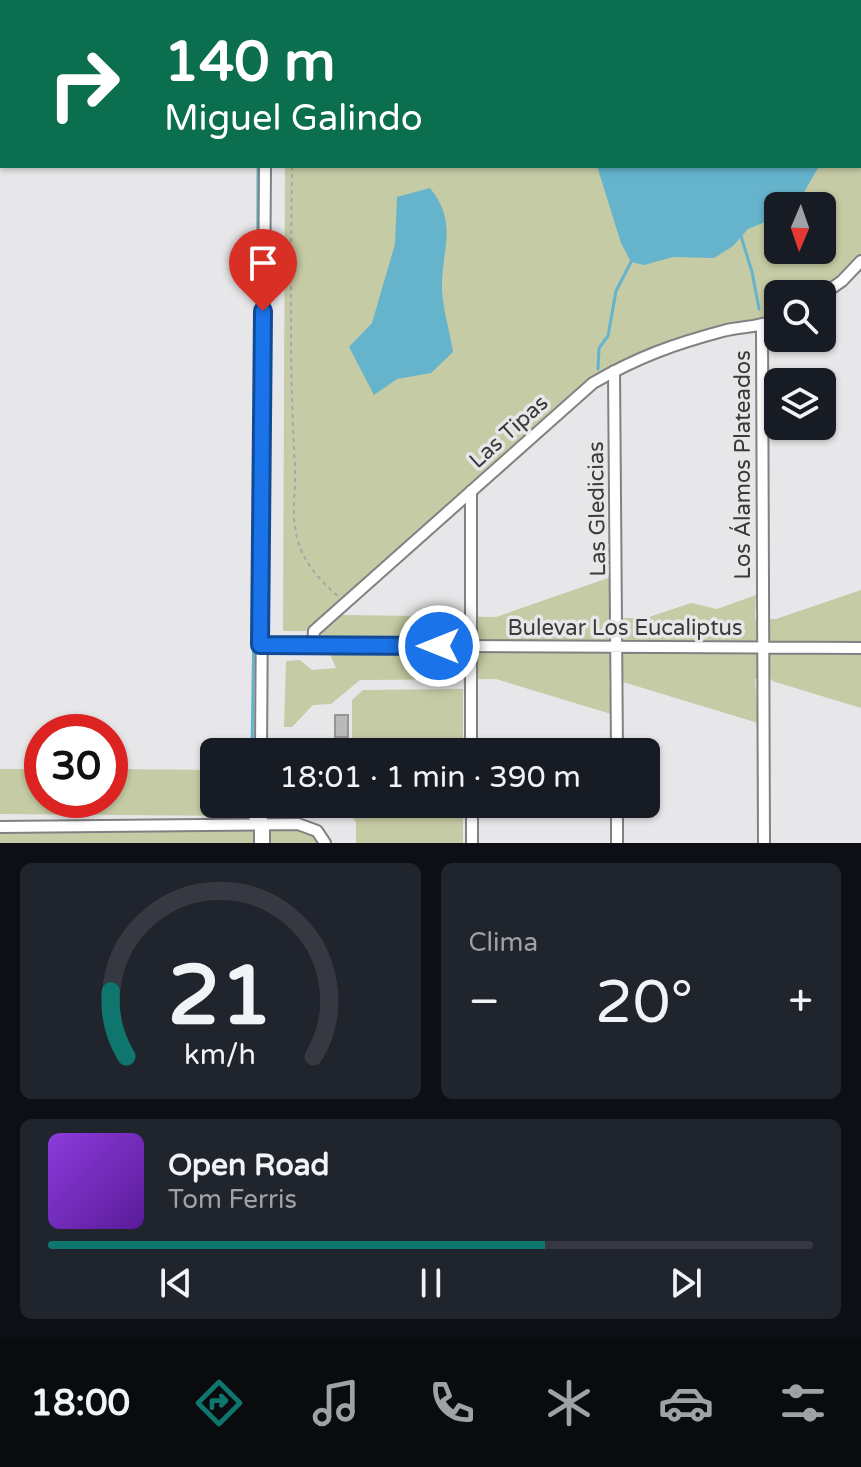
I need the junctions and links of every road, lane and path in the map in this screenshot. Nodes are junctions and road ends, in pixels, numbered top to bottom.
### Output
1 (265, 168) edge
2 (292, 168) edge
3 (861, 261) edge
4 (836, 285) edge
5 (762, 327) joint
6 (614, 371) junction
7 (471, 491) junction
8 (345, 603) junction
9 (260, 645) junction
10 (313, 645) junction
11 (470, 646) junction
12 (617, 647) junction
13 (763, 647) junction
14 (861, 648) edge
15 (261, 738) edge
16 (471, 738) edge
17 (617, 738) edge
18 (256, 818) edge
19 (262, 818) edge
20 (472, 818) edge
21 (617, 818) edge
22 (262, 824) junction
23 (0, 827) edge
24 (262, 843) edge
25 (325, 843) edge
26 (472, 843) edge
27 (617, 843) edge
28 (764, 843) edge

1 - 9 street
2 - 8 path
3 - 4 street
5 - 6 street, Las Tipas
5 - 13 street, Los Álamos Plateados
6 - 7 street, Las Tipas
6 - 12 street, Las Gledicias
7 - 8 street, Las Tipas
7 - 11 street
8 - 10 street, Las Tipas
9 - 10 street, Bulevar Los Eucaliptus
9 - 15 street
10 - 11 street, Bulevar Los Eucaliptus
11 - 12 street, Bulevar Los Eucaliptus
11 - 16 street
12 - 13 street, Bulevar Los Eucaliptus
12 - 17 street, Las Gledicias
13 - 14 street, Bulevar Los Eucaliptus
13 - 28 street, Los Álamos Plateados
18 - 22 street
19 - 22 street
20 - 26 street
21 - 27 street
22 - 23 street
22 - 24 main road
22 - 25 street

